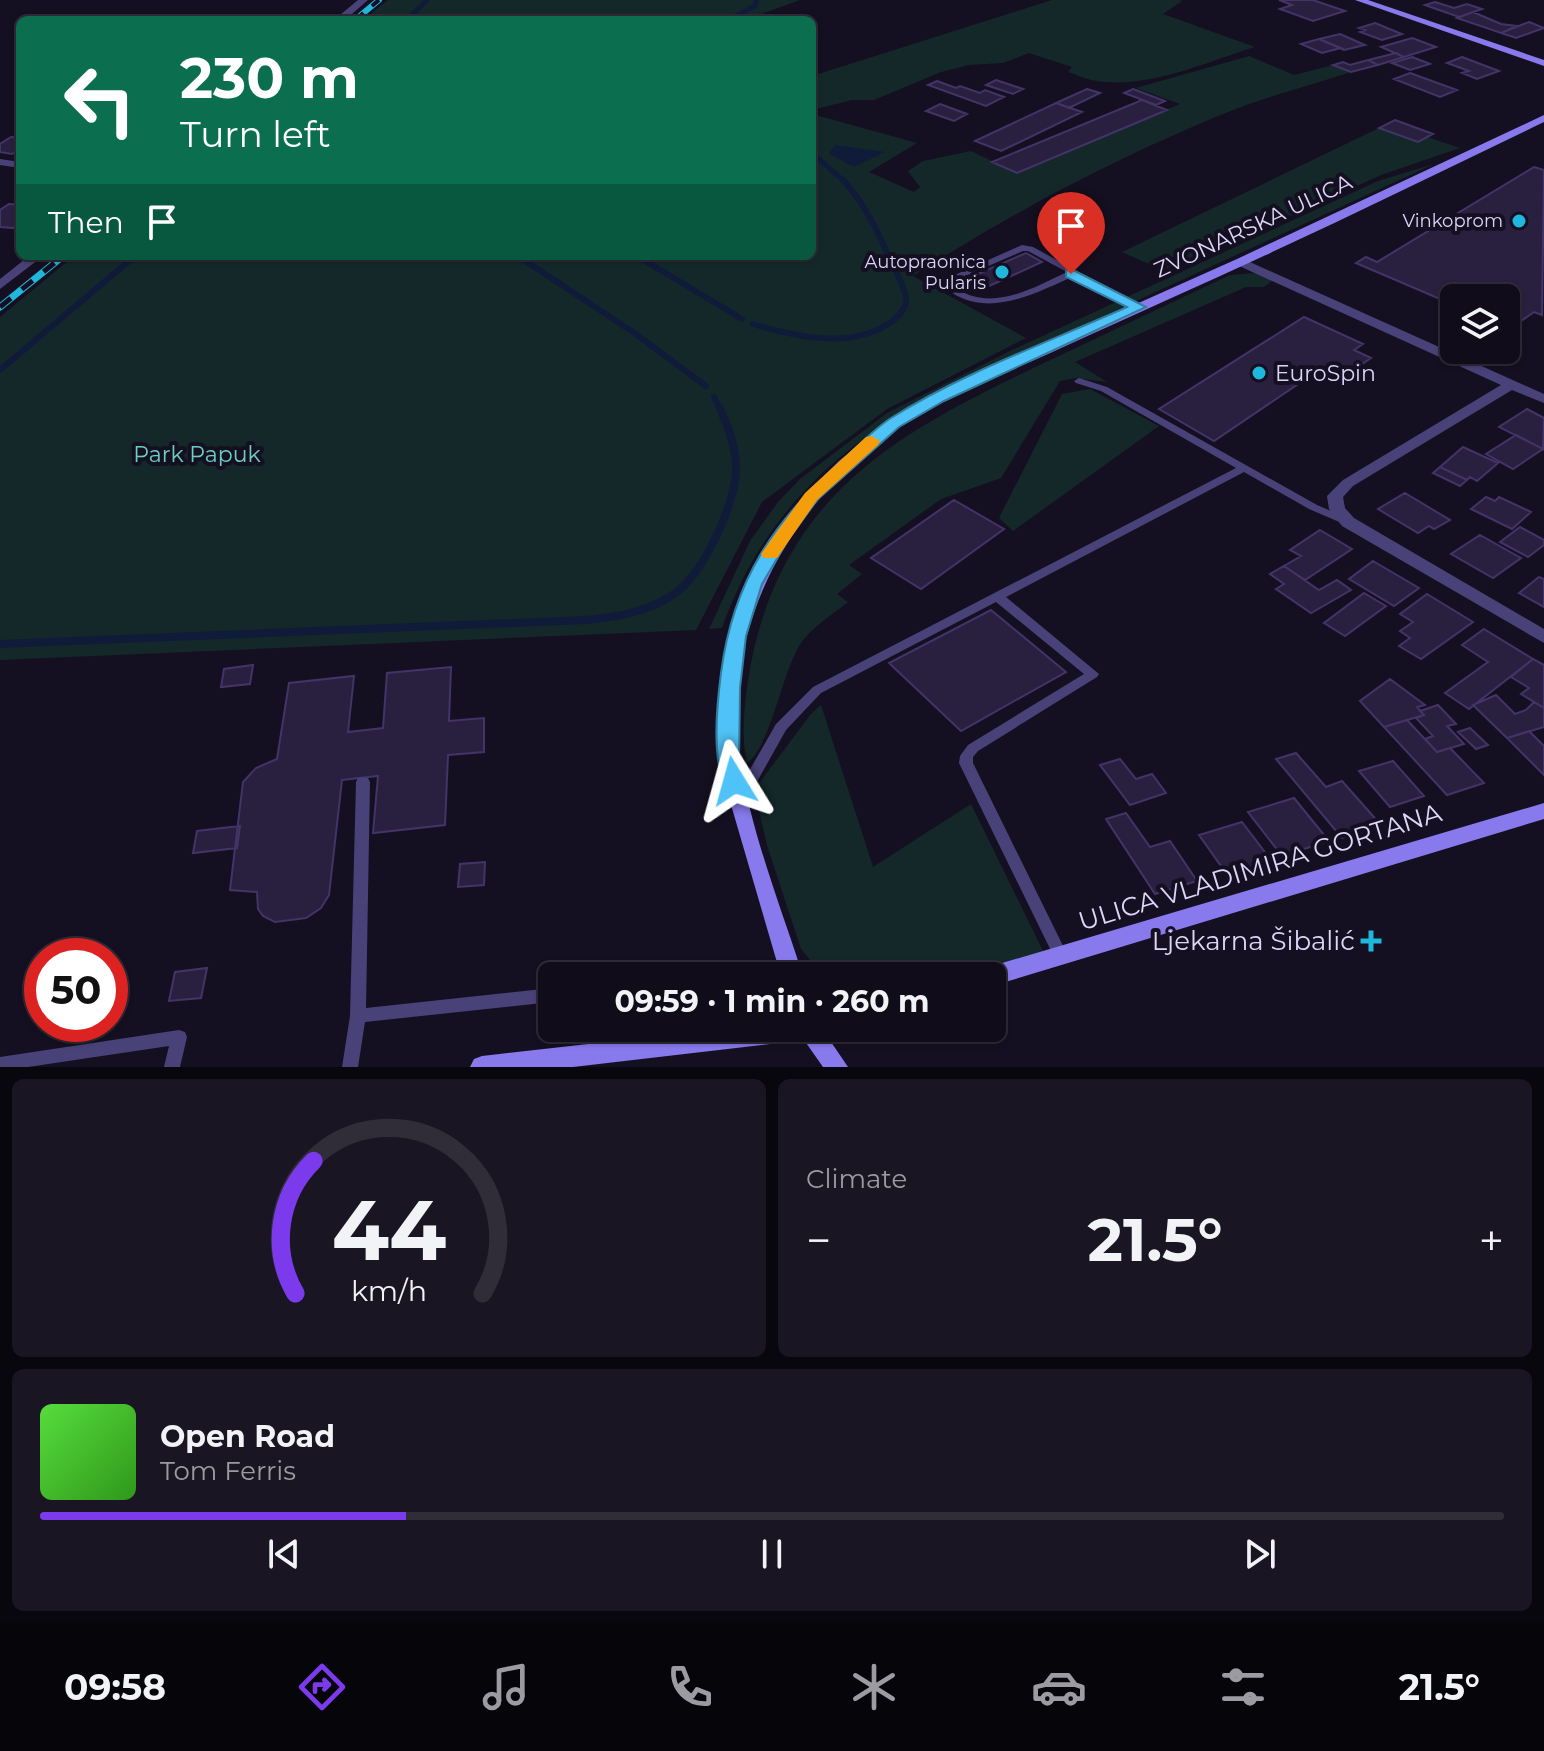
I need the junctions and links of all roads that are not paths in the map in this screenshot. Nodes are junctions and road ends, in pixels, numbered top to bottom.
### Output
1 (364, 0) edge
2 (1359, 0) edge
3 (344, 16) edge
4 (1501, 51) junction
5 (1544, 62) edge
6 (1544, 69) edge
7 (1544, 118) edge
8 (32, 260) edge
9 (1241, 262) junction
10 (1071, 274) junction
11 (0, 285) edge
12 (1139, 307) junction
13 (1079, 381) dead end
14 (1512, 384) junction
15 (1544, 399) edge
16 (1244, 468) junction
17 (1348, 522) junction
18 (997, 596) junction
19 (1544, 637) edge
20 (363, 782) dead end
21 (739, 800) junction
22 (1544, 811) edge
23 (1061, 956) junction
24 (788, 962) edge
25 (1006, 972) edge
26 (538, 997) edge
27 (358, 1016) junction
28 (700, 1042) edge
29 (821, 1042) edge
30 (0, 1064) edge
31 (172, 1067) edge
32 (350, 1067) edge
33 (482, 1067) edge
34 (836, 1067) edge

1 - 3 street
2 - 4 main road
4 - 5 main road
4 - 6 main road
7 - 9 main road, ZVONARSKA ULICA
8 - 11 street
9 - 12 main road, ZVONARSKA ULICA
9 - 14 street
10 - 10 lane
10 - 12 lane
12 - 21 main road, ZVONARSKA ULICA
13 - 16 lane
14 - 15 street
14 - 17 street
16 - 17 lane
16 - 18 lane
17 - 19 street
18 - 21 lane
18 - 23 lane
20 - 27 lane
21 - 24 main road, ZVONARSKA ULICA
22 - 23 main road, ULICA VLADIMIRA GORTANA
23 - 25 main road, ULICA VLADIMIRA GORTANA
26 - 27 lane
27 - 32 lane
28 - 33 main road
29 - 34 main road
30 - 31 lane

